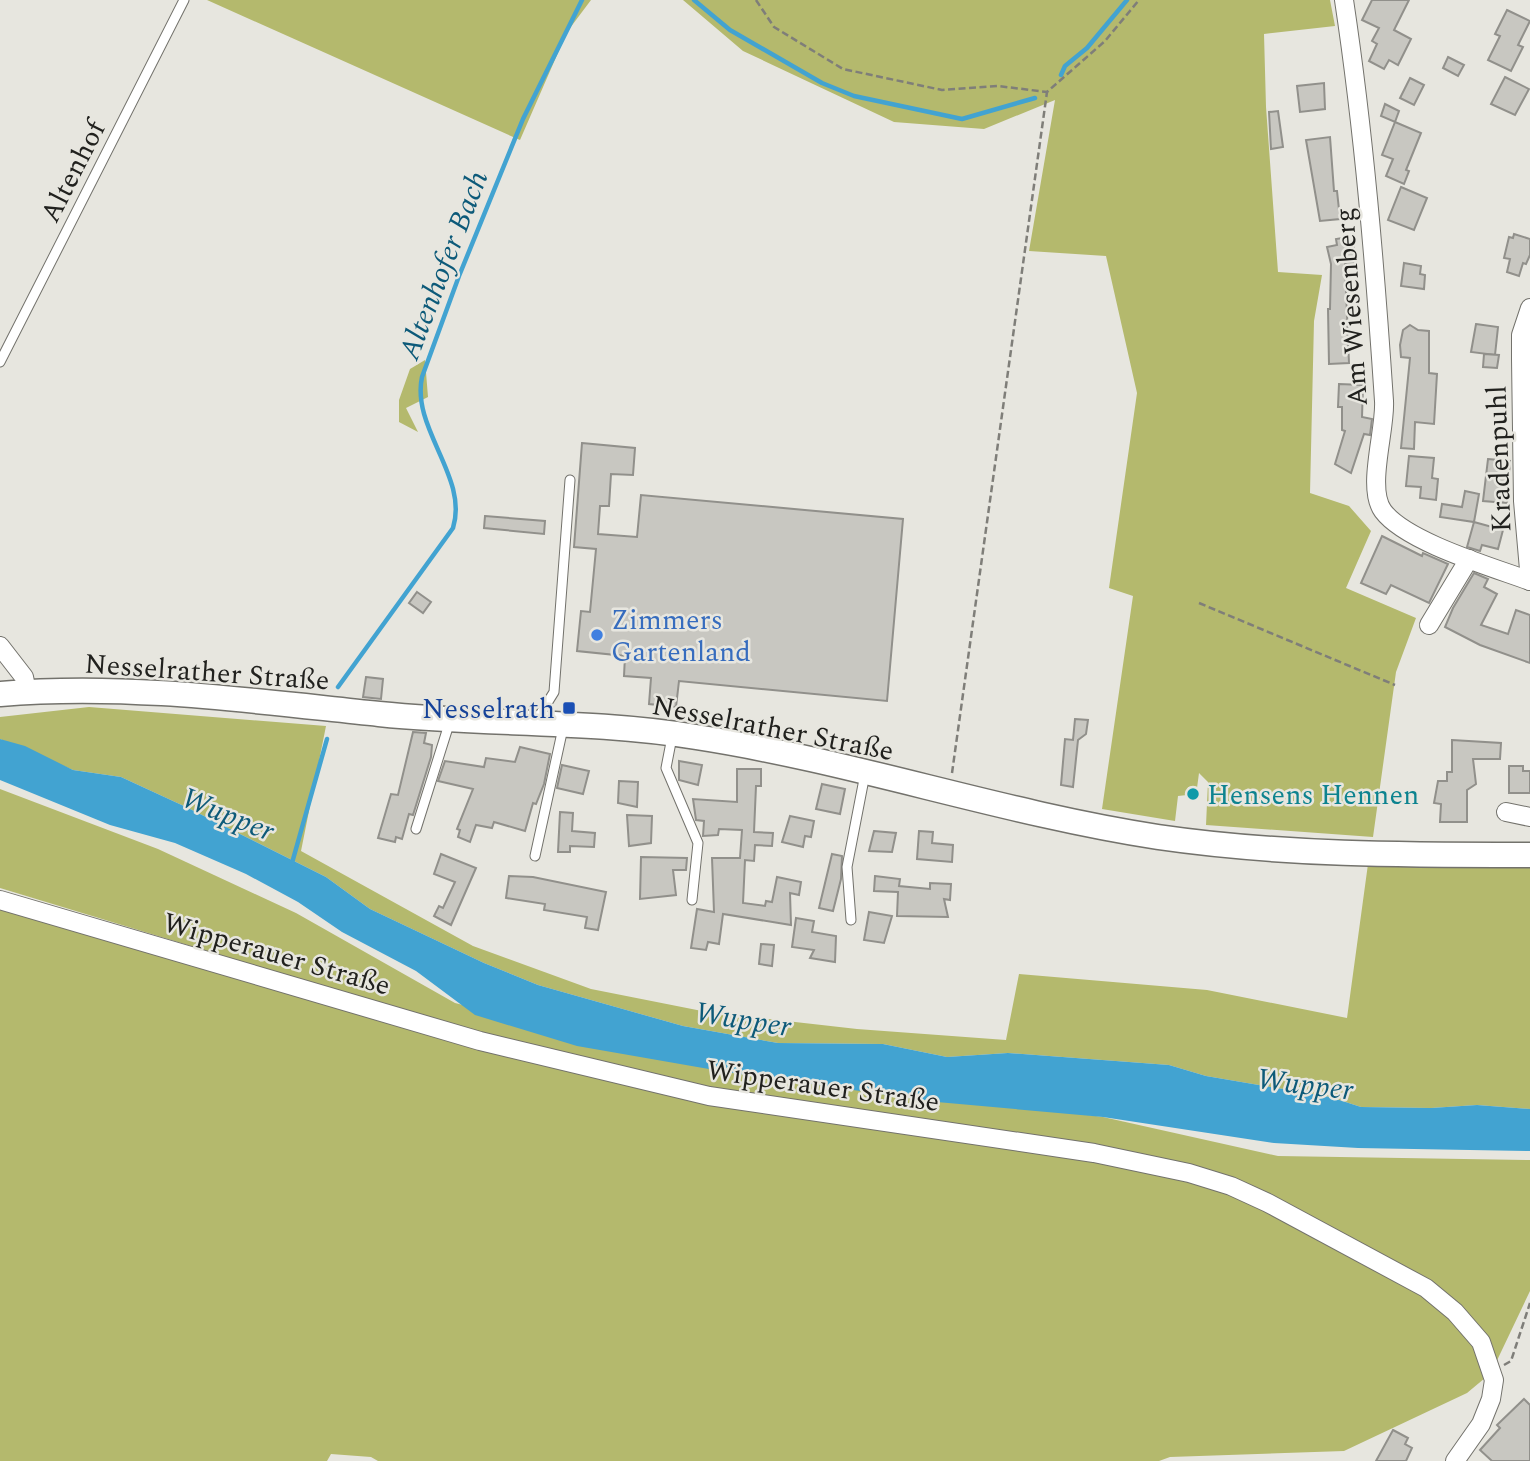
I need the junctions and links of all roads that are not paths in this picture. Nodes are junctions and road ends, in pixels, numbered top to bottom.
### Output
1 (184, 0) edge
2 (1344, 0) edge
3 (1530, 308) edge
4 (1526, 336) edge
5 (0, 362) edge
6 (569, 480) dead end
7 (1469, 559) junction
8 (1530, 581) edge
9 (1429, 625) dead end
10 (0, 646) edge
11 (25, 684) junction
12 (1, 694) edge
13 (450, 721) junction
14 (535, 722) junction
15 (564, 723) junction
16 (672, 734) junction
17 (865, 774) junction
18 (1506, 812) dead end
19 (1530, 817) edge
20 (416, 829) dead end
21 (1530, 855) edge
22 (535, 856) dead end
23 (0, 900) edge
24 (692, 900) dead end
25 (851, 920) dead end
26 (1455, 1461) edge

1 - 5 lane, Altenhof
2 - 7 street, Am Wiesenberg
3 - 4 street, Kradenpuhl
4 - 8 street, Kradenpuhl
6 - 14 lane
7 - 8 street, Am Wiesenberg
7 - 9 street
10 - 11 street
11 - 12 main road, Nesselrather Straße
11 - 13 main road, Nesselrather Straße
13 - 14 main road, Nesselrather Straße
13 - 20 lane
14 - 15 main road, Nesselrather Straße
15 - 16 main road, Nesselrather Straße
15 - 22 lane
16 - 17 main road, Nesselrather Straße
16 - 24 lane
17 - 21 main road, Nesselrather Straße
17 - 25 lane
18 - 19 street
23 - 26 street, Wipperauer Straße

